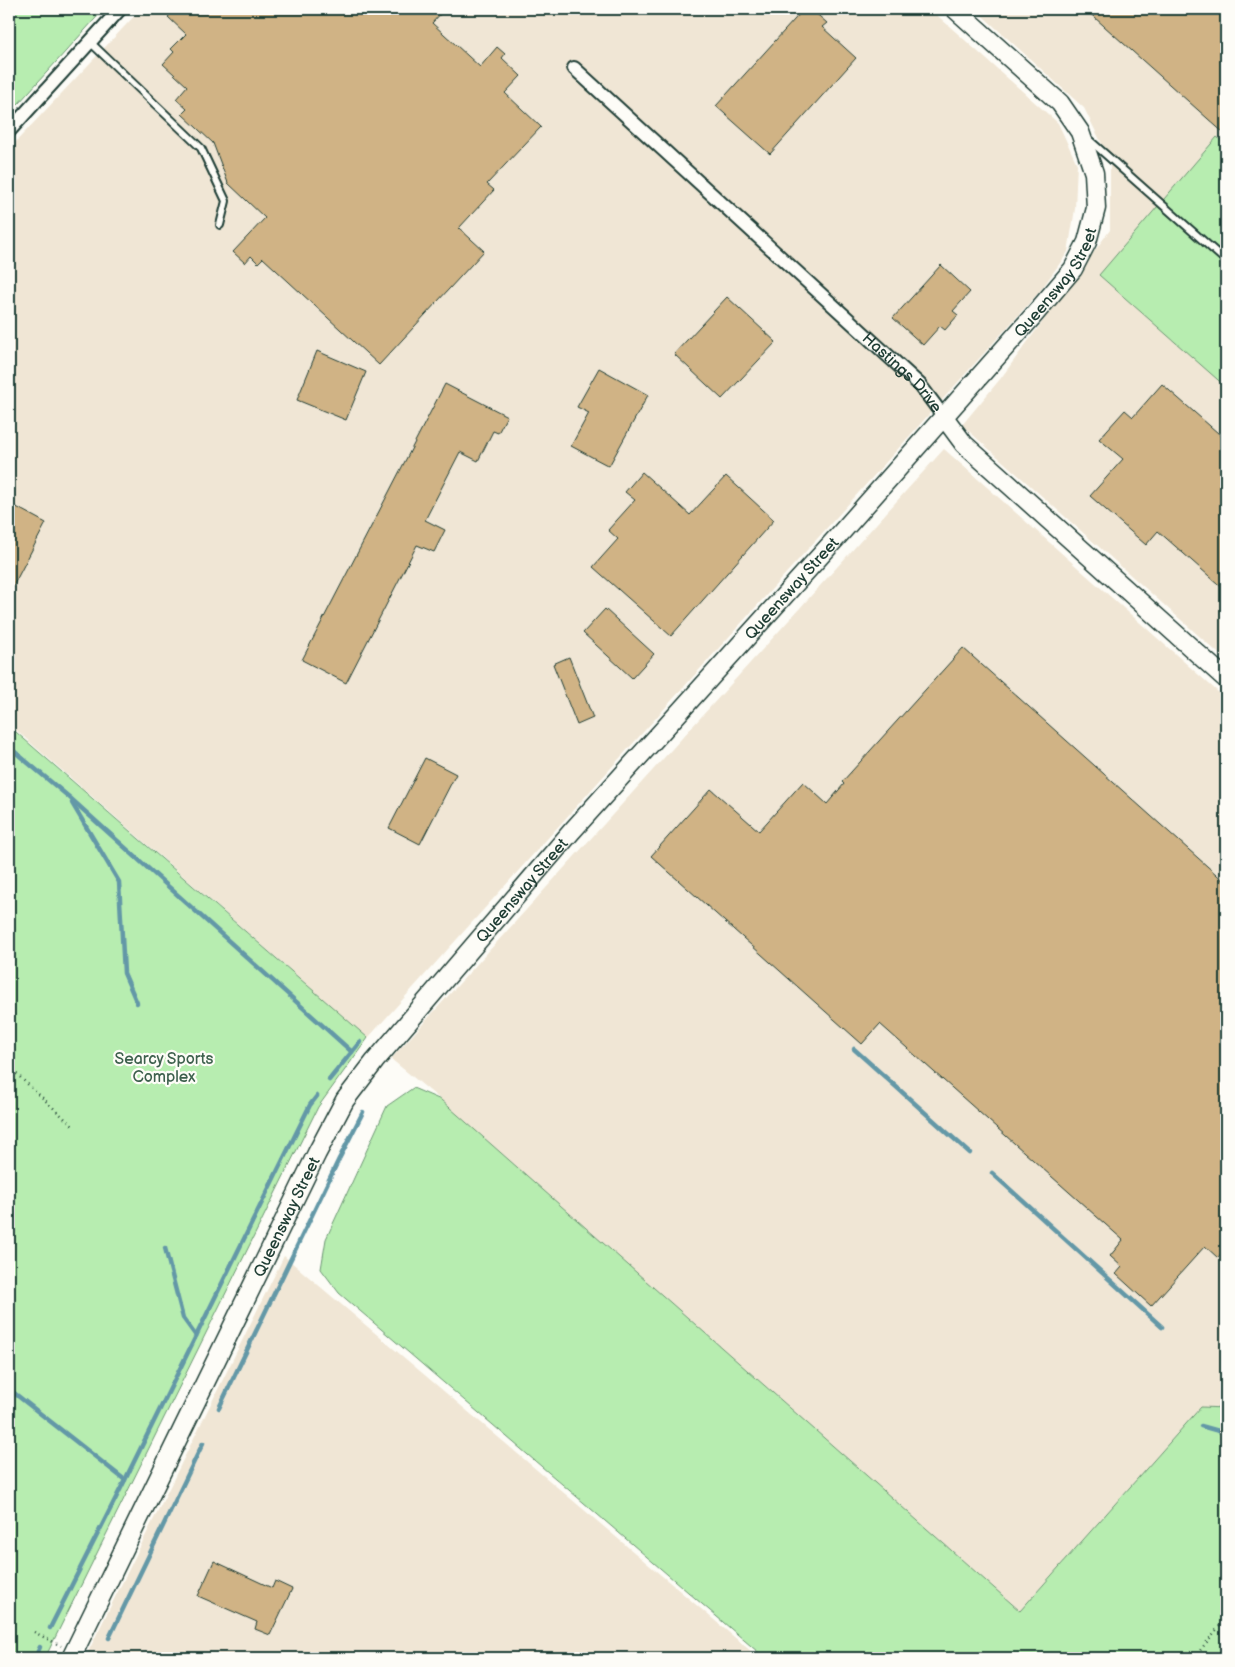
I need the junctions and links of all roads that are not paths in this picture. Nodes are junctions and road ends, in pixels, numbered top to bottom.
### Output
1 (120, 9) edge
2 (955, 9) edge
3 (90, 42) junction
4 (574, 68) dead end
5 (9, 130) edge
6 (1080, 132) junction
7 (220, 225) dead end
8 (1226, 261) edge
9 (944, 417) junction
10 (1226, 679) edge
11 (72, 1656) edge

1 - 3 street
2 - 6 street, Queensway Street
3 - 5 street
3 - 7 lane
4 - 9 street, Hastings Drive
6 - 8 lane
6 - 9 street, Queensway Street
9 - 10 street, Hastings Drive
9 - 11 street, Queensway Street

